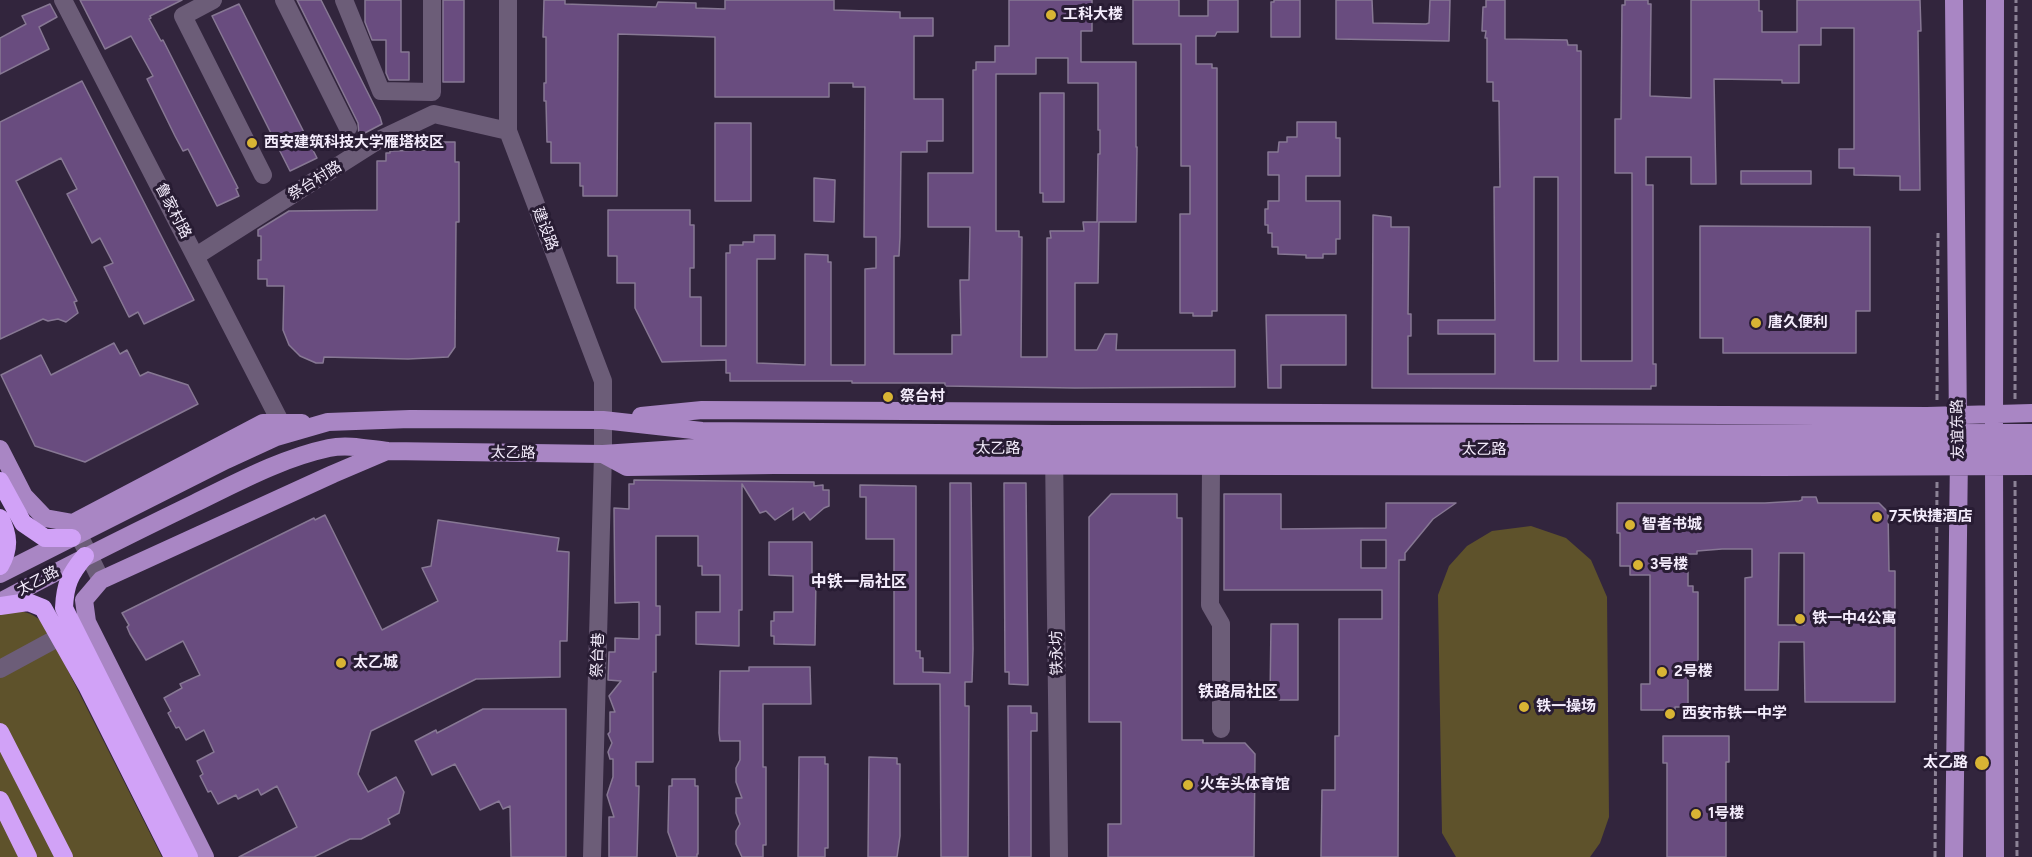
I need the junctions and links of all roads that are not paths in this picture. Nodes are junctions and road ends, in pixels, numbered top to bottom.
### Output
1 (63, 0) edge
2 (213, 0) edge
3 (284, 0) edge
4 (344, 0) edge
5 (432, 0) edge
6 (508, 0) edge
7 (1954, 0) edge
8 (1995, 0) edge
9 (348, 128) dead end
10 (508, 132) junction
11 (263, 175) dead end
12 (196, 256) junction
13 (2032, 413) edge
14 (1994, 414) junction
15 (1958, 415) junction
16 (603, 420) junction
17 (328, 422) junction
18 (281, 423) junction
19 (2032, 433) edge
20 (0, 449) edge
21 (1958, 450) junction
22 (1994, 450) junction
23 (388, 451) junction
24 (2032, 451) edge
25 (603, 454) junction
26 (1054, 457) junction
27 (1210, 466) junction
28 (2032, 466) edge
29 (0, 481) edge
30 (24, 496) junction
31 (0, 508) edge
32 (0, 518) edge
33 (72, 531) junction
34 (85, 556) junction
35 (0, 566) edge
36 (0, 574) edge
37 (101, 580) junction
38 (0, 604) edge
39 (87, 622) junction
40 (0, 669) edge
41 (1221, 729) dead end
42 (0, 732) edge
43 (0, 800) edge
44 (28, 857) edge
45 (64, 857) edge
46 (174, 857) edge
47 (189, 857) edge
48 (205, 857) edge
49 (592, 857) edge
50 (1059, 857) edge
51 (1954, 857) edge
52 (1995, 857) edge

1 - 12 street, 鲁家村路
2 - 11 street
3 - 9 street
4 - 5 street
6 - 10 street, 建设路
7 - 15 main road, 友谊东路
8 - 14 main road
10 - 12 street, 祭台村路
10 - 16 street, 建设路
12 - 18 street, 鲁家村路
13 - 14 main road
14 - 15 main road
14 - 22 main road
15 - 16 main road
15 - 21 main road, 友谊东路
16 - 17 main road, 太乙路
16 - 21 main road, 太乙路
16 - 25 street, 建设路
17 - 18 main road
17 - 33 main road, 太乙路
18 - 33 main road
19 - 22 main road, 太乙路
20 - 30 main road
21 - 22 main road
21 - 22 main road, 太乙路
21 - 26 main road, 太乙路
21 - 27 main road
21 - 51 main road, 友谊东路
22 - 24 main road, 太乙路
22 - 28 main road
22 - 52 main road
23 - 25 main road, 太乙路
23 - 34 main road, 太乙路
23 - 37 main road
25 - 26 main road, 太乙路
25 - 49 street, 祭台巷
26 - 27 main road
26 - 50 street, 铁永坊
27 - 41 street
29 - 33 highway
30 - 31 street
30 - 33 main road
32 - 35 highway
33 - 36 main road, 太乙路
33 - 37 street
34 - 38 main road, 太乙路
34 - 47 highway
37 - 39 main road
38 - 46 highway
39 - 40 street
39 - 48 main road
42 - 45 highway
43 - 44 highway

